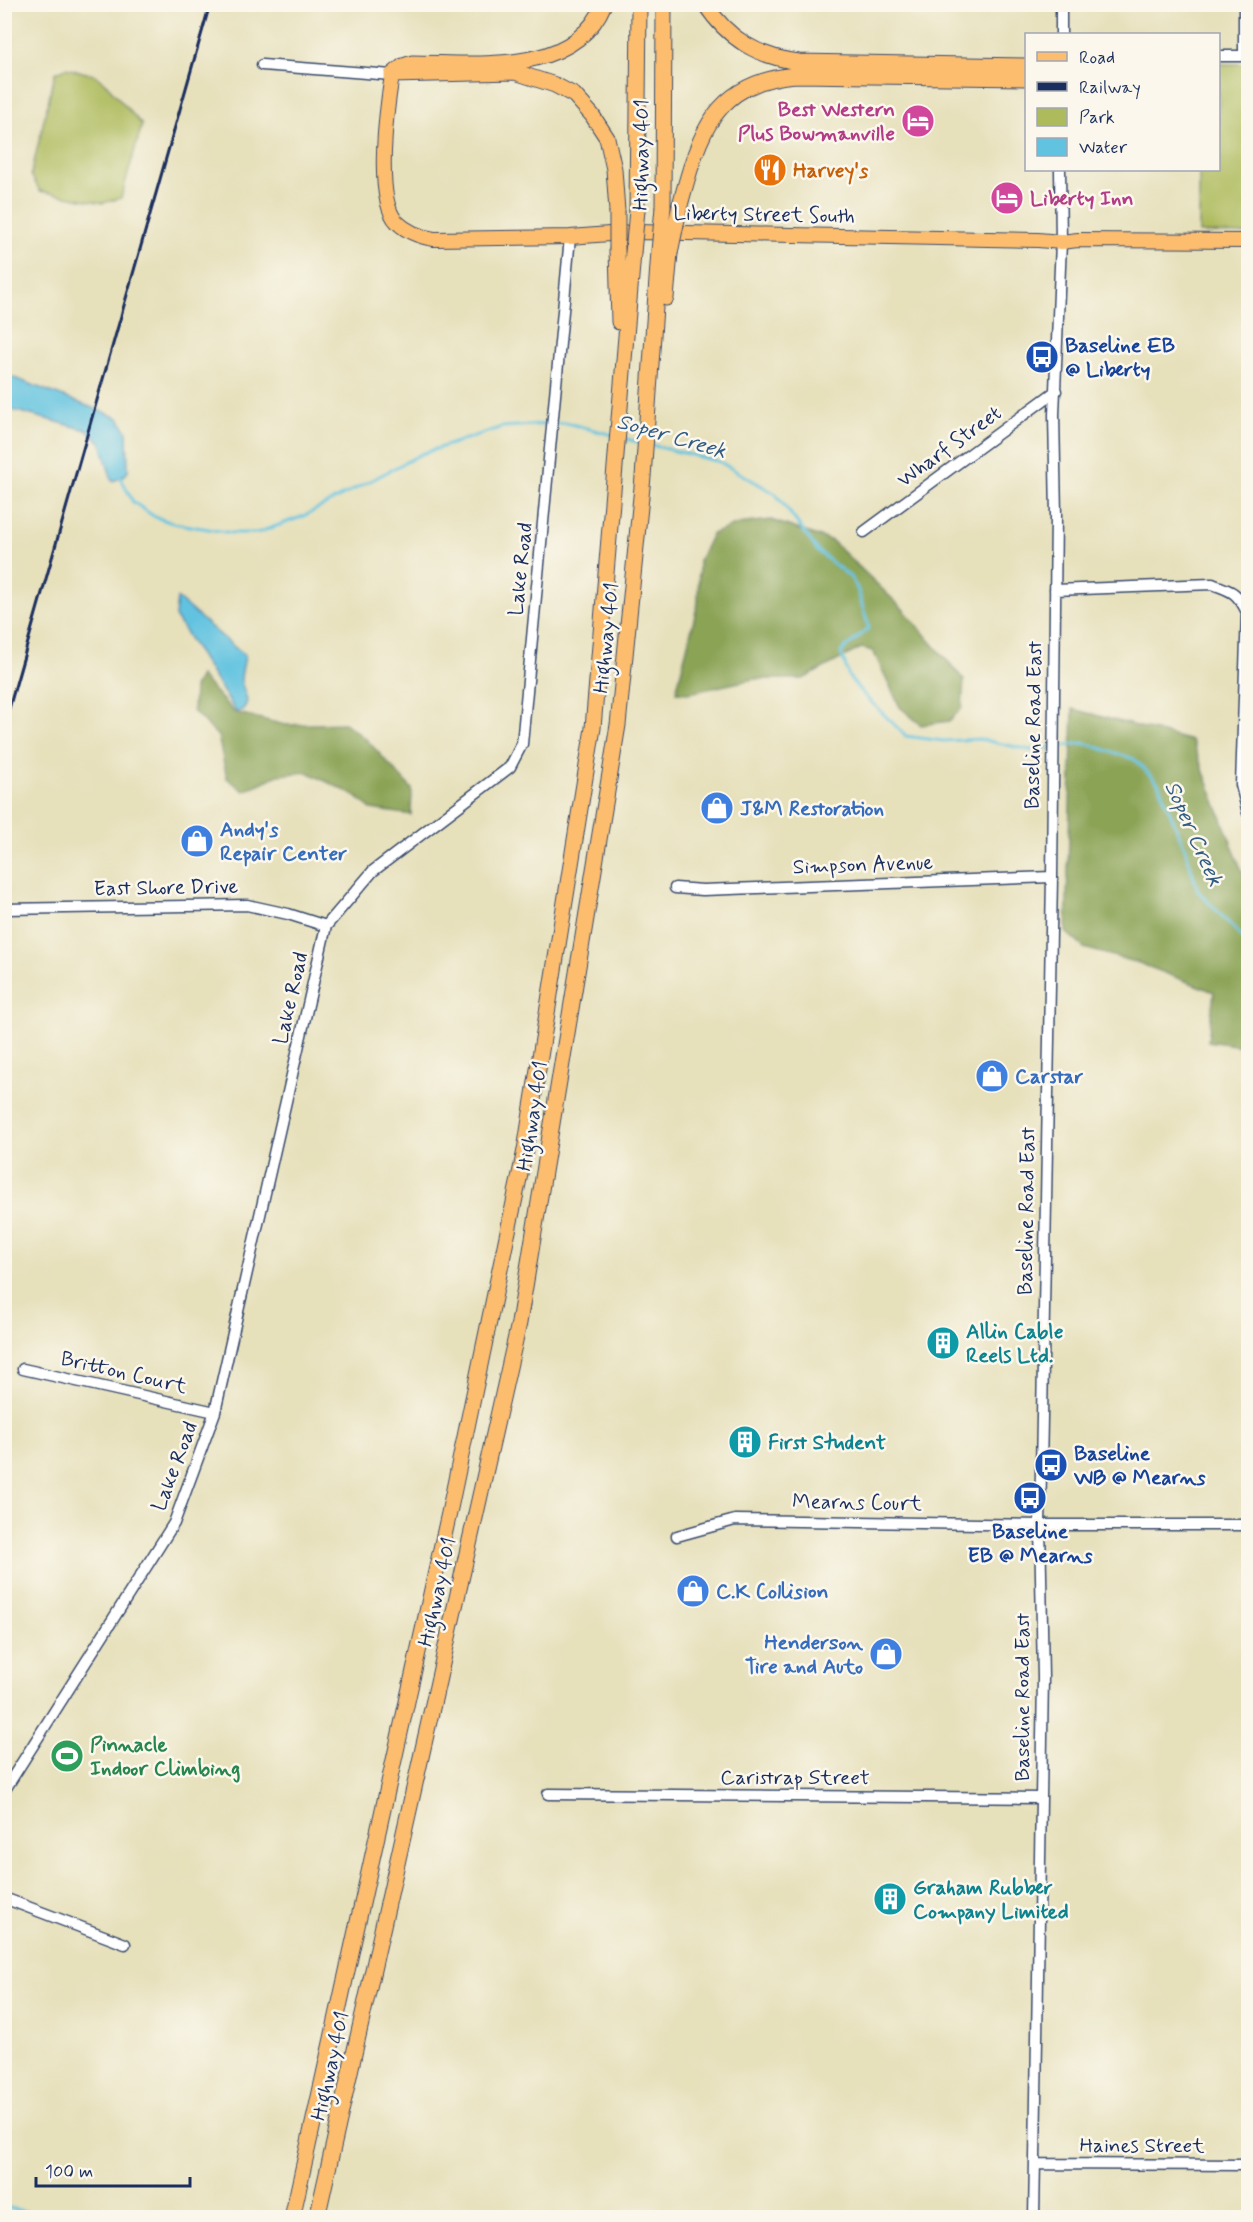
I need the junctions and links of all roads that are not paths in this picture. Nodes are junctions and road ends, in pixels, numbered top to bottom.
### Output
1 (604, 4) edge
2 (639, 4) edge
3 (664, 4) edge
4 (705, 4) edge
5 (1060, 4) edge
6 (1245, 4) edge
7 (1061, 33) edge
8 (1220, 56) edge
9 (1246, 56) edge
10 (262, 65) dead end
11 (1025, 66) edge
12 (392, 75) junction
13 (1025, 78) edge
14 (1060, 171) edge
15 (570, 237) junction
16 (1248, 241) edge
17 (1061, 242) junction
18 (664, 252) junction
19 (1056, 391) junction
20 (621, 400) junction
21 (864, 532) dead end
22 (1055, 591) junction
23 (1248, 813) edge
24 (1052, 877) junction
25 (675, 888) dead end
26 (4, 909) edge
27 (326, 926) junction
28 (23, 1369) dead end
29 (215, 1412) junction
30 (1040, 1524) junction
31 (1248, 1525) edge
32 (677, 1536) dead end
33 (4, 1791) edge
34 (548, 1794) dead end
35 (1041, 1798) junction
36 (4, 1898) edge
37 (125, 1944) dead end
38 (1035, 2164) junction
39 (1248, 2165) edge
40 (292, 2217) edge
41 (317, 2217) edge
42 (1034, 2217) edge

1 - 12 highway
2 - 20 highway, Highway 401, bridge
3 - 18 highway, Highway 401, bridge
4 - 11 highway
5 - 7 street
6 - 9 street
8 - 9 street
10 - 12 street
12 - 15 main road, Liberty Street South
12 - 20 highway, bridge
13 - 18 highway, bridge
14 - 17 street, Baseline Road East
15 - 17 main road, Liberty Street South
15 - 27 street, Lake Road
16 - 17 main road, Liberty Street South
17 - 19 street, Baseline Road East
18 - 41 highway, Highway 401
19 - 21 street, Wharf Street
19 - 22 street, Baseline Road East
20 - 40 highway, Highway 401
22 - 23 street
22 - 24 street, Baseline Road East
24 - 25 street, Simpson Avenue
24 - 30 street, Baseline Road East
26 - 27 street, East Shore Drive
27 - 29 street, Lake Road
28 - 29 street, Britton Court
29 - 33 street, Lake Road
30 - 31 street, Mearns Court
30 - 32 street, Mearns Court
30 - 35 street, Baseline Road East
34 - 35 street, Caristrap Street
35 - 38 street, Baseline Road East
36 - 37 street
38 - 39 street, Haines Street
38 - 42 street, Baseline Road East

